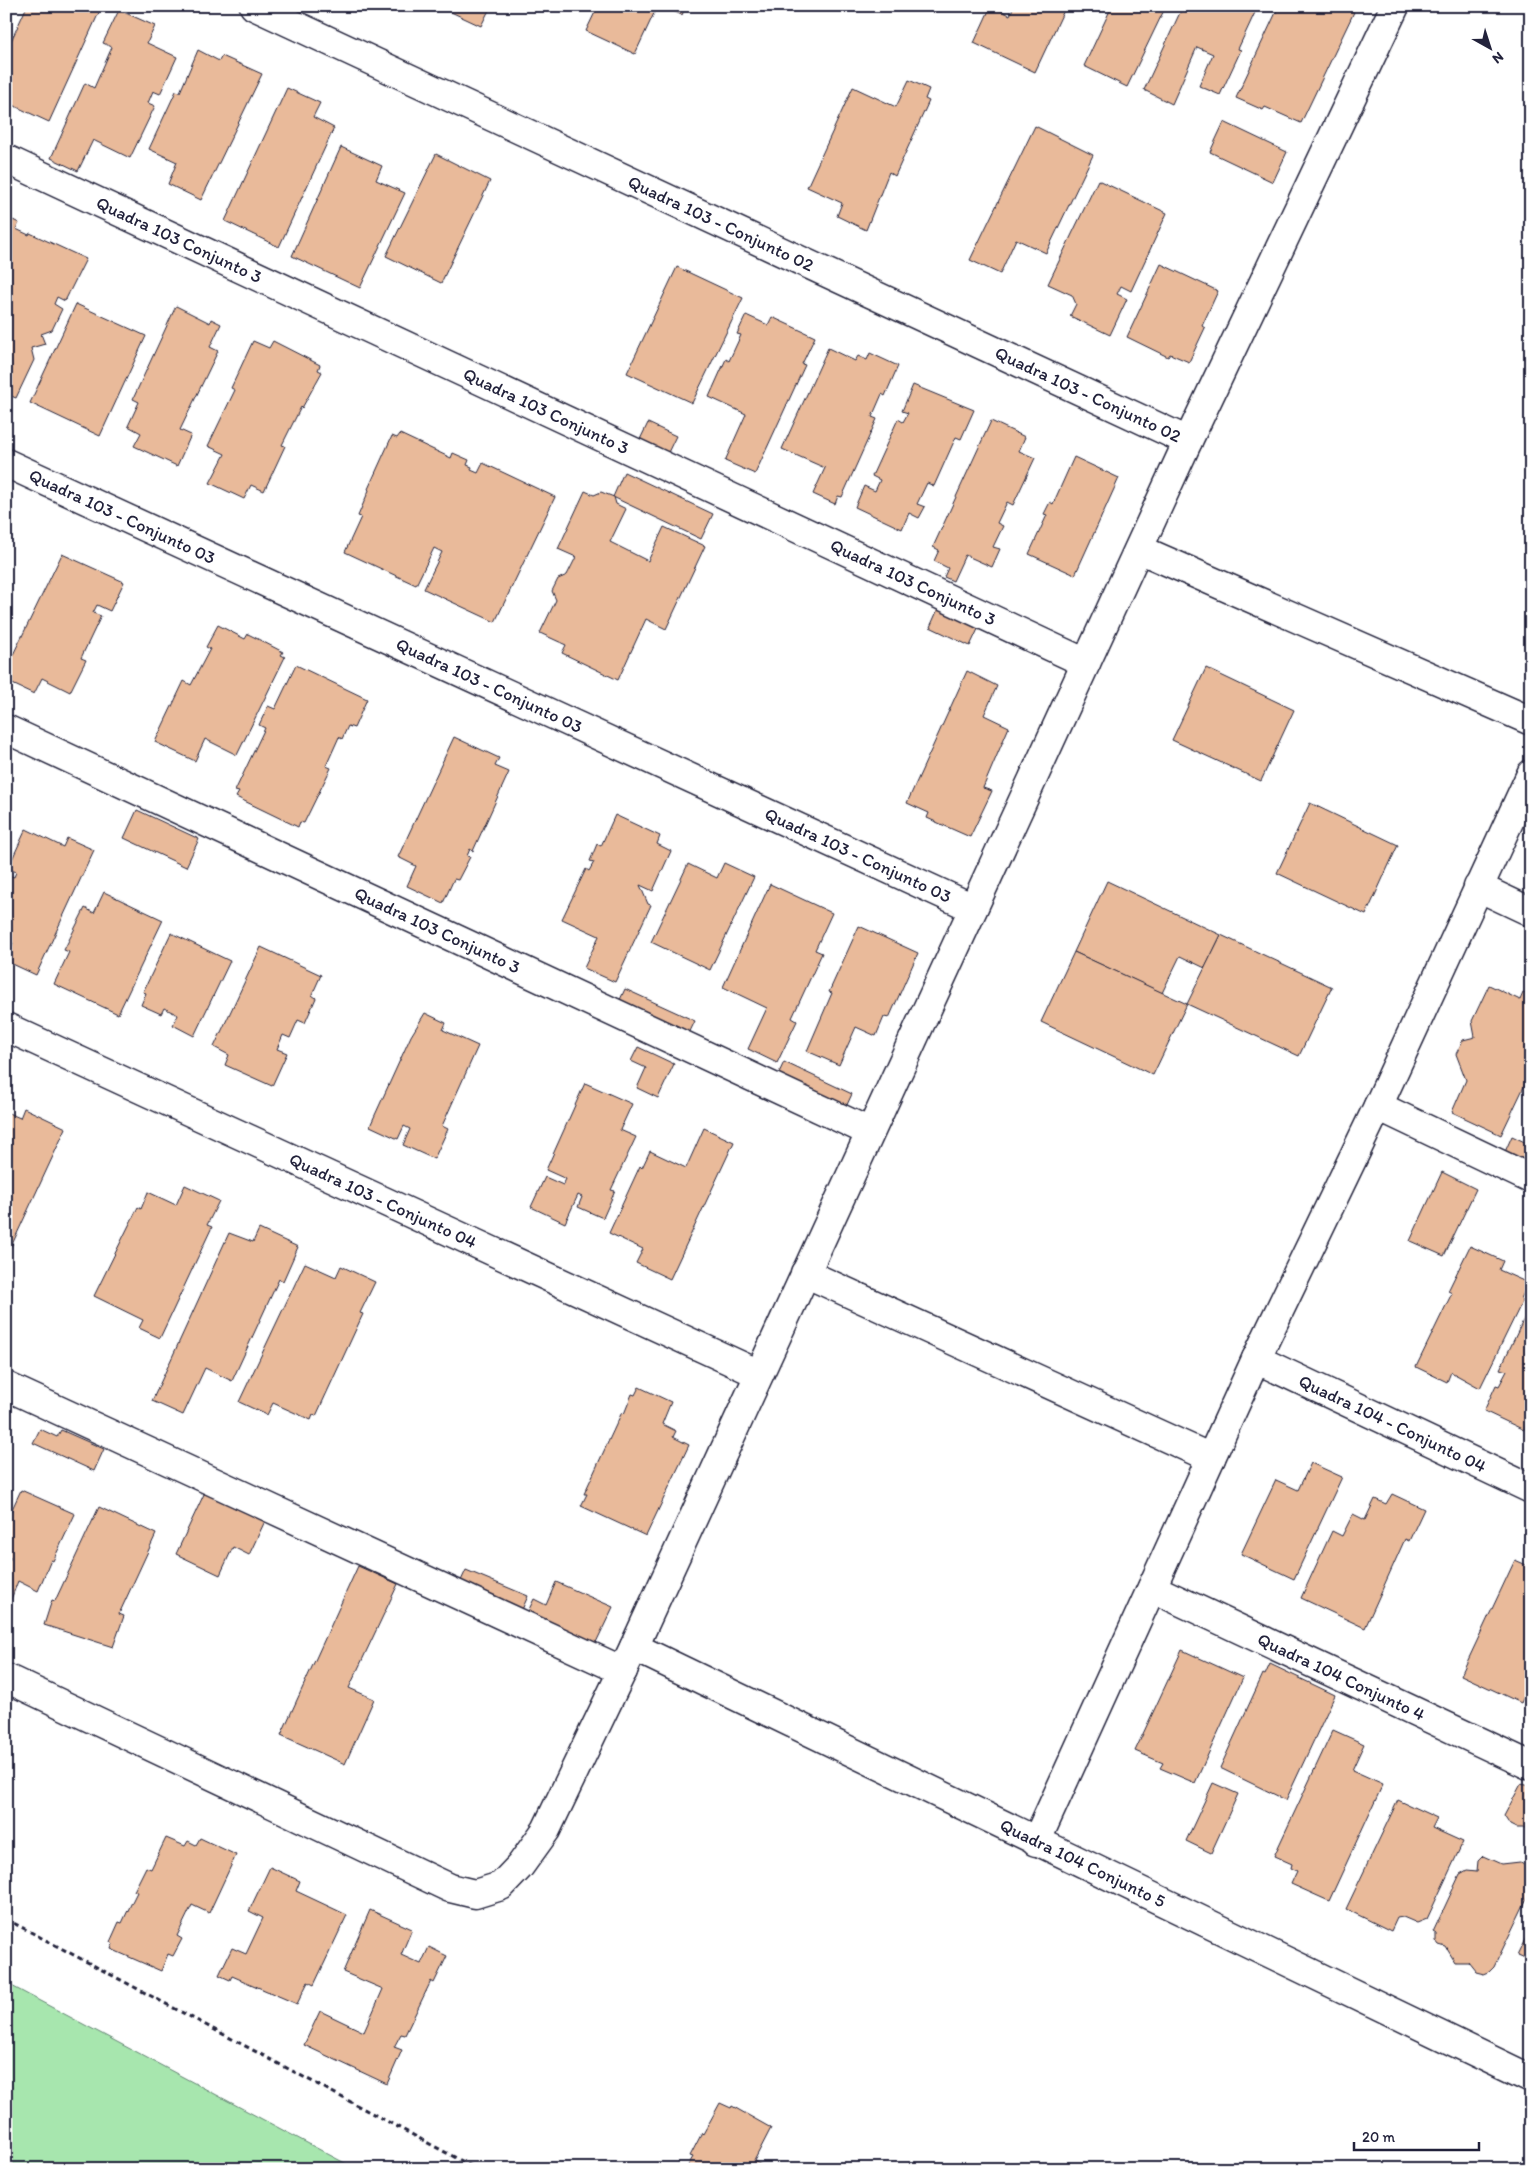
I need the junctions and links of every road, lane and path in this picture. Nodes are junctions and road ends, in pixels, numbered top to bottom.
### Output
1 (254, 6) edge
2 (1395, 6) edge
3 (6, 159) edge
4 (1188, 442) junction
5 (6, 463) edge
6 (1139, 549) junction
7 (1086, 663) junction
8 (1531, 721) edge
9 (6, 730) edge
10 (1531, 774) edge
11 (1478, 887) junction
12 (973, 908) junction
13 (1531, 912) edge
14 (6, 1027) edge
15 (1378, 1106) junction
16 (870, 1132) junction
17 (1531, 1179) edge
18 (805, 1273) junction
19 (1256, 1359) junction
20 (759, 1374) junction
21 (6, 1386) edge
22 (1211, 1458) junction
23 (1531, 1489) edge
24 (1152, 1588) junction
25 (628, 1659) junction
26 (6, 1678) edge
27 (1531, 1766) edge
28 (1036, 1842) junction
29 (6, 1919) edge
30 (1531, 2078) edge
31 (477, 2169) edge

1 - 4 street, Quadra 103 - Conjunto 02
2 - 4 street
3 - 7 street, Quadra 103 Conjunto 3
4 - 6 street
5 - 12 street, Quadra 103 - Conjunto 03
6 - 7 street
6 - 8 street
7 - 12 street
9 - 16 street, Quadra 103 Conjunto 3
10 - 11 street
11 - 13 street
11 - 15 street
12 - 16 street
14 - 20 street, Quadra 103 - Conjunto 04
15 - 17 street
15 - 19 street
16 - 18 street
18 - 20 street
18 - 22 street
19 - 22 street
19 - 23 street, Quadra 104 - Conjunto 04
20 - 25 street
21 - 25 street, Quadra 104 Conjunto 5
22 - 24 street
24 - 27 street, Quadra 104 Conjunto 4
24 - 28 street
25 - 26 street
25 - 28 street, Quadra 104 Conjunto 5
28 - 30 street, Quadra 104 Conjunto 5
29 - 31 path

